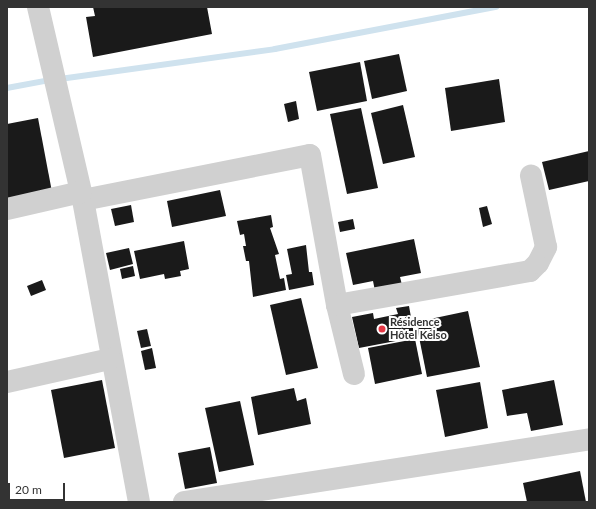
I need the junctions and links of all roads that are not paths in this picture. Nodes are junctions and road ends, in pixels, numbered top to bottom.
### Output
1 (38, 7) edge
2 (531, 176) dead end
3 (82, 196) junction
4 (7, 209) edge
5 (338, 305) junction
6 (110, 359) junction
7 (354, 374) dead end
8 (7, 382) edge
9 (589, 438) edge
10 (139, 502) edge
11 (184, 502) edge

1 - 3 street
2 - 5 street
3 - 4 street
3 - 5 street
3 - 6 street
5 - 7 street
6 - 8 street
6 - 10 street
9 - 11 street

